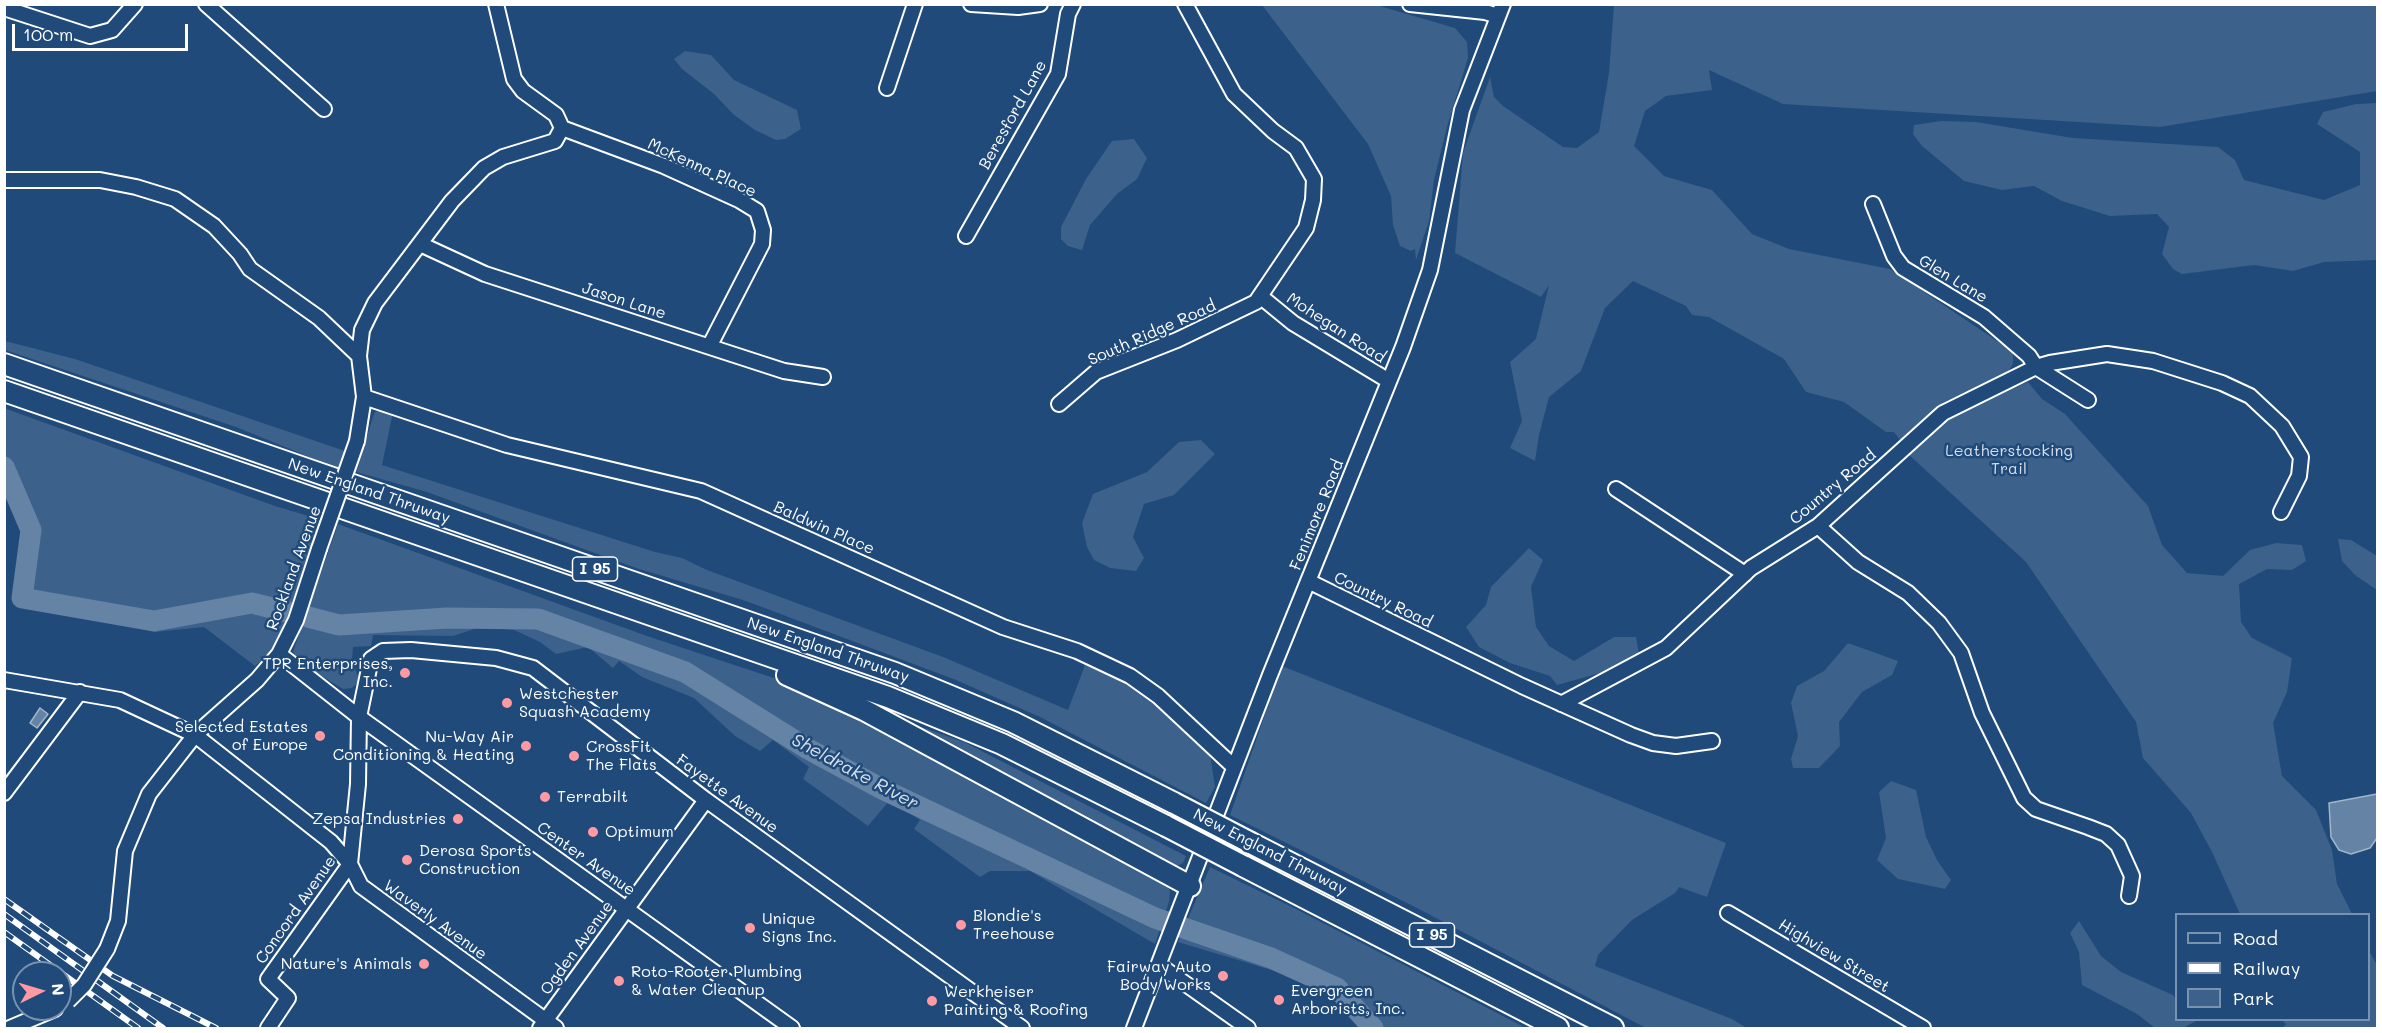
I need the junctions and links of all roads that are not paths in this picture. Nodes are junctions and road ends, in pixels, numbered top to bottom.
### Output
1 (135, 4) edge
2 (206, 4) edge
3 (496, 4) edge
4 (915, 4) edge
5 (971, 4) edge
6 (1040, 4) edge
7 (1073, 4) edge
8 (1185, 4) edge
9 (1410, 4) edge
10 (4, 8) edge
11 (1500, 10) edge
12 (887, 88) dead end
13 (324, 109) dead end
14 (562, 128) junction
15 (4, 180) edge
16 (1873, 204) dead end
17 (966, 237) dead end
18 (420, 244) junction
19 (1260, 296) junction
20 (710, 345) junction
21 (359, 356) junction
22 (4, 364) edge
23 (2036, 367) junction
24 (823, 377) dead end
25 (1389, 381) junction
26 (4, 391) edge
27 (364, 397) junction
28 (2088, 400) dead end
29 (1059, 404) dead end
30 (1616, 489) dead end
31 (2281, 512) dead end
32 (1818, 526) junction
33 (1745, 574) junction
34 (1308, 581) junction
35 (656, 616) junction
36 (279, 654) junction
37 (4, 680) edge
38 (80, 692) junction
39 (1561, 704) junction
40 (359, 717) junction
41 (195, 735) junction
42 (1712, 741) dead end
43 (1234, 767) junction
44 (4, 793) edge
45 (706, 800) junction
46 (350, 864) junction
47 (1190, 886) junction
48 (2129, 896) dead end
49 (627, 908) junction
50 (1728, 913) dead end
51 (1159, 965) junction
52 (72, 996) edge
53 (28, 1021) edge
54 (547, 1026) edge
55 (10, 1029) edge
56 (268, 1029) edge
57 (792, 1029) edge
58 (1023, 1029) edge
59 (1134, 1029) edge
60 (1248, 1029) edge
61 (1558, 1029) edge
62 (1613, 1029) edge
63 (1923, 1029) edge

1 - 10 street
2 - 13 street
3 - 14 street
4 - 12 street
5 - 6 street
7 - 17 street, Beresford Lane
8 - 19 street, Mohegan Road
9 - 11 street
11 - 25 street, Fenimore Road
14 - 18 street, Rockland Avenue
14 - 20 street, McKenna Place
15 - 21 street
16 - 23 street, Glen Lane
18 - 20 street, Jason Lane
18 - 21 street, Rockland Avenue
19 - 25 street, Mohegan Road
19 - 29 street, South Ridge Road
20 - 24 street, Jason Lane
21 - 27 street, Rockland Avenue
22 - 62 highway, New England Thruway / I 95, bridge
23 - 28 street, Glen Lane
23 - 31 street, Country Road
23 - 32 street, Country Road
25 - 34 street, Fenimore Road
26 - 35 highway, New England Thruway / I 95
27 - 36 street, Rockland Avenue, bridge
27 - 43 street, Baldwin Place
30 - 33 street
32 - 33 street, Country Road
32 - 48 street
33 - 39 street, Country Road
34 - 39 street, Country Road
34 - 43 street, Fenimore Road
35 - 47 highway
35 - 61 highway, New England Thruway / I 95, bridge
36 - 40 street
36 - 41 street, Rockland Avenue
37 - 38 street, Waverly Avenue
38 - 41 street, Waverly Avenue
38 - 44 street
39 - 42 street
40 - 45 street, Fayette Avenue
40 - 46 street, Concord Avenue
40 - 49 street, Center Avenue
41 - 46 street, Waverly Avenue
41 - 52 street, Rockland Avenue, bridge
43 - 47 street, Fenimore Road
45 - 49 street, Ogden Avenue
45 - 58 street, Fayette Avenue
46 - 54 street, Waverly Avenue
46 - 56 street, Concord Avenue
47 - 51 street, Fenimore Road
49 - 54 street, Ogden Avenue
49 - 57 street, Center Avenue
50 - 63 street, Highview Street
51 - 59 street, Fenimore Road
51 - 60 street
53 - 55 street

